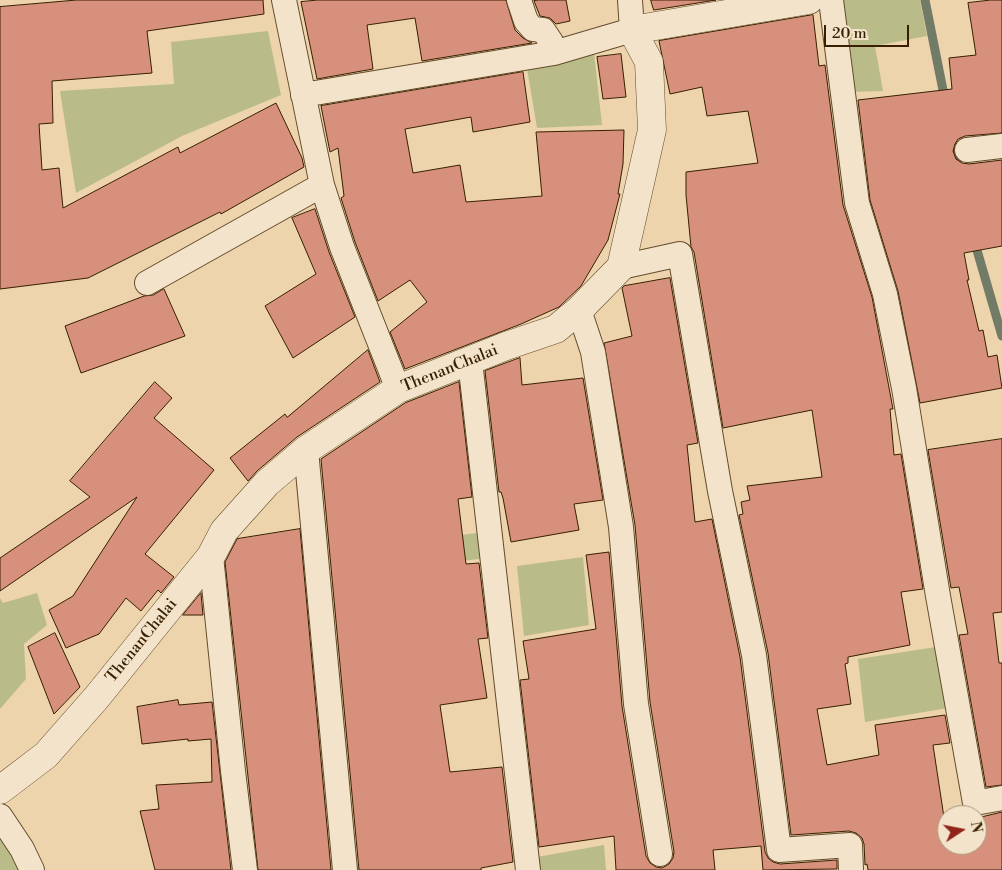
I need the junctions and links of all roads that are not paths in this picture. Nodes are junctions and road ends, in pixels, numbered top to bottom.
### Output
1 (284, 0) edge
2 (519, 0) edge
3 (630, 0) edge
4 (831, 0) edge
5 (800, 1) edge
6 (632, 30) junction
7 (554, 53) junction
8 (304, 95) junction
9 (1002, 146) edge
10 (967, 150) dead end
11 (322, 185) junction
12 (621, 267) junction
13 (147, 283) dead end
14 (579, 310) junction
15 (470, 361) junction
16 (398, 389) junction
17 (306, 450) junction
18 (211, 556) junction
19 (0, 790) edge
20 (1002, 798) edge
21 (0, 816) edge
22 (660, 854) dead end
23 (32, 870) edge
24 (245, 870) edge
25 (345, 870) edge
26 (528, 870) edge
27 (851, 870) edge

1 - 8 street
2 - 7 street
3 - 6 street
4 - 20 street
5 - 6 street
6 - 7 street
6 - 12 street
7 - 8 street
8 - 11 street
9 - 10 street
11 - 13 street
11 - 16 street
12 - 14 street, ThenanChalai
12 - 27 street
14 - 15 street, ThenanChalai
14 - 22 street
15 - 16 street, ThenanChalai
15 - 26 street
16 - 17 street, ThenanChalai
17 - 18 street, ThenanChalai
17 - 25 street
18 - 19 street, ThenanChalai
18 - 24 street
21 - 23 street

